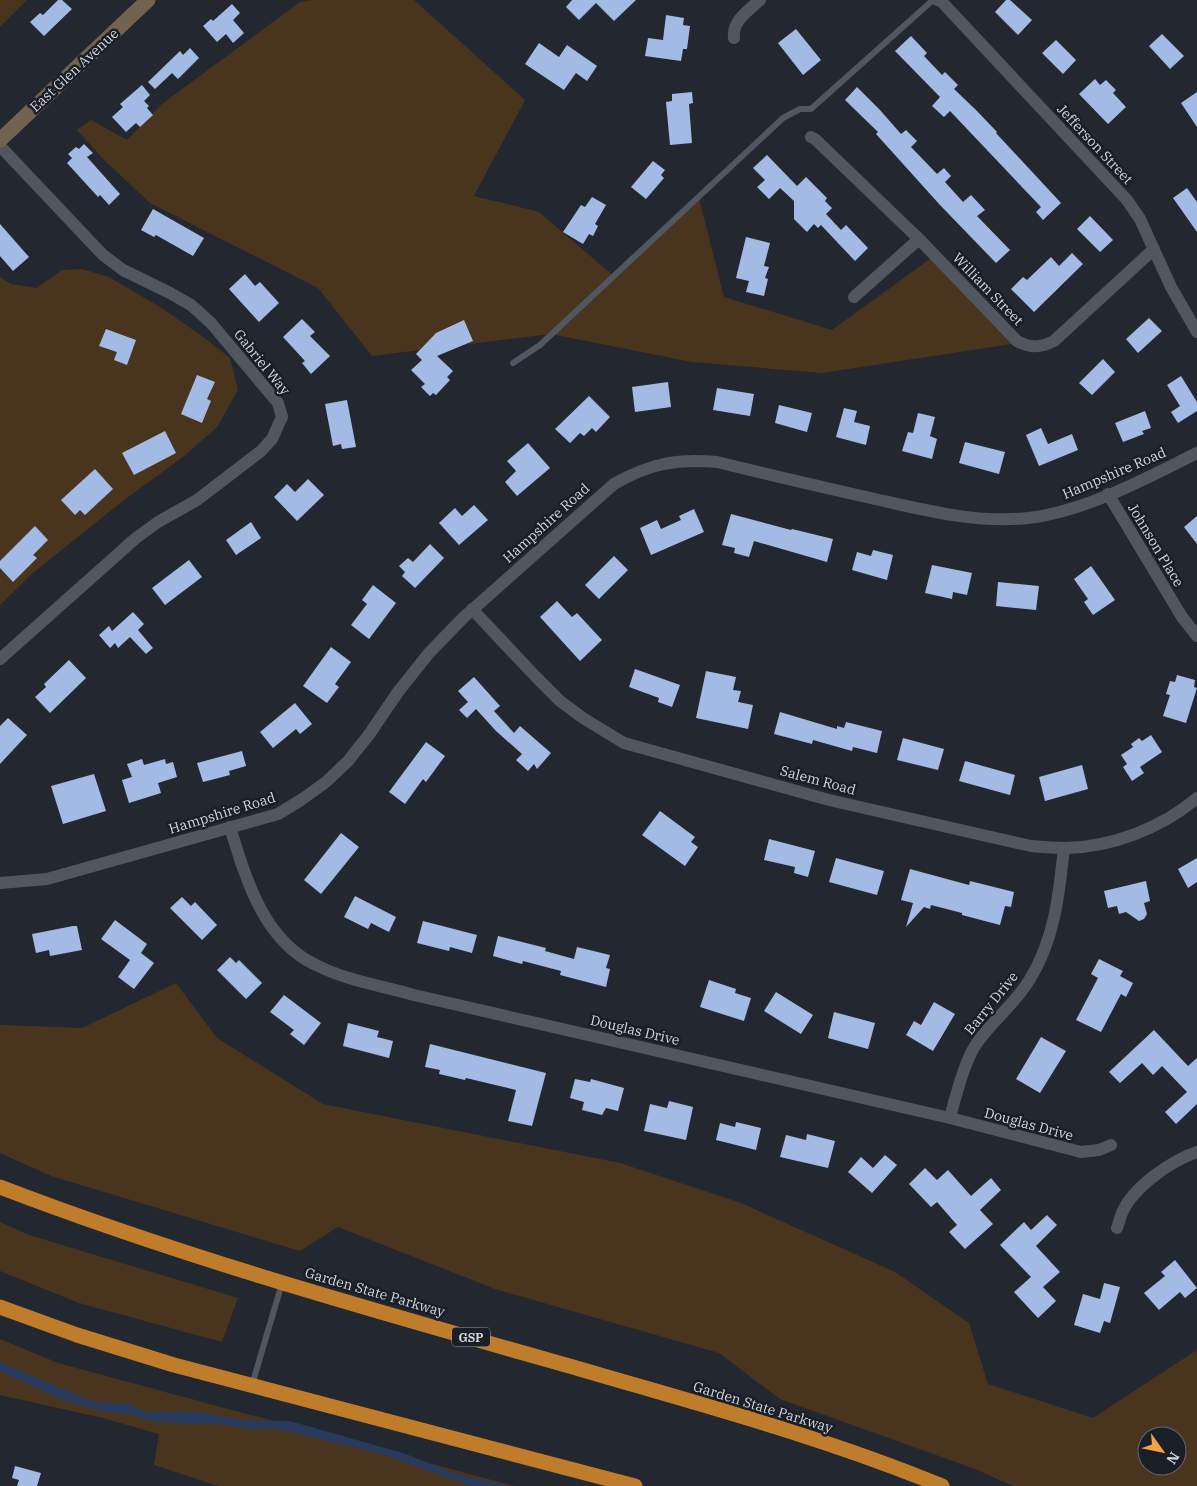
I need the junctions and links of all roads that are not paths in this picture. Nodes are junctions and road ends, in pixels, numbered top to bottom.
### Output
1 (148, 0) edge
2 (760, 0) edge
3 (934, 0) edge
4 (940, 0) edge
5 (734, 38) dead end
6 (811, 138) dead end
7 (0, 140) edge
8 (0, 146) edge
9 (919, 239) junction
10 (1154, 249) junction
11 (854, 297) dead end
12 (1197, 332) edge
13 (513, 363) dead end
14 (1197, 453) edge
15 (1108, 494) junction
16 (472, 609) junction
17 (1197, 636) edge
18 (0, 659) edge
19 (1197, 798) edge
20 (230, 827) junction
21 (1064, 848) junction
22 (0, 883) edge
23 (950, 1118) junction
24 (1111, 1145) dead end
25 (1197, 1152) edge
26 (0, 1186) edge
27 (1118, 1228) dead end
28 (283, 1282) junction
29 (0, 1307) edge
30 (252, 1385) junction
31 (635, 1486) edge
32 (942, 1486) edge

1 - 7 street, East Glen Avenue
2 - 5 street
3 - 13 lane
4 - 10 street, Jefferson Street
6 - 9 street, William Street
8 - 18 street, Gabriel Way
9 - 10 street, William Street
9 - 11 street
10 - 12 street, Jefferson Street
14 - 15 street, Hampshire Road
15 - 16 street, Hampshire Road
15 - 17 street, Johnson Place
16 - 20 street, Hampshire Road
16 - 21 street, Salem Road
19 - 21 street, Salem Road
20 - 22 street, Hampshire Road
20 - 23 street, Douglas Drive
21 - 23 street, Barry Drive
23 - 24 street, Douglas Drive
25 - 27 street
26 - 28 highway, Garden State Parkway / GSP
28 - 30 lane
28 - 32 highway, Garden State Parkway / GSP
29 - 30 highway
30 - 31 highway

